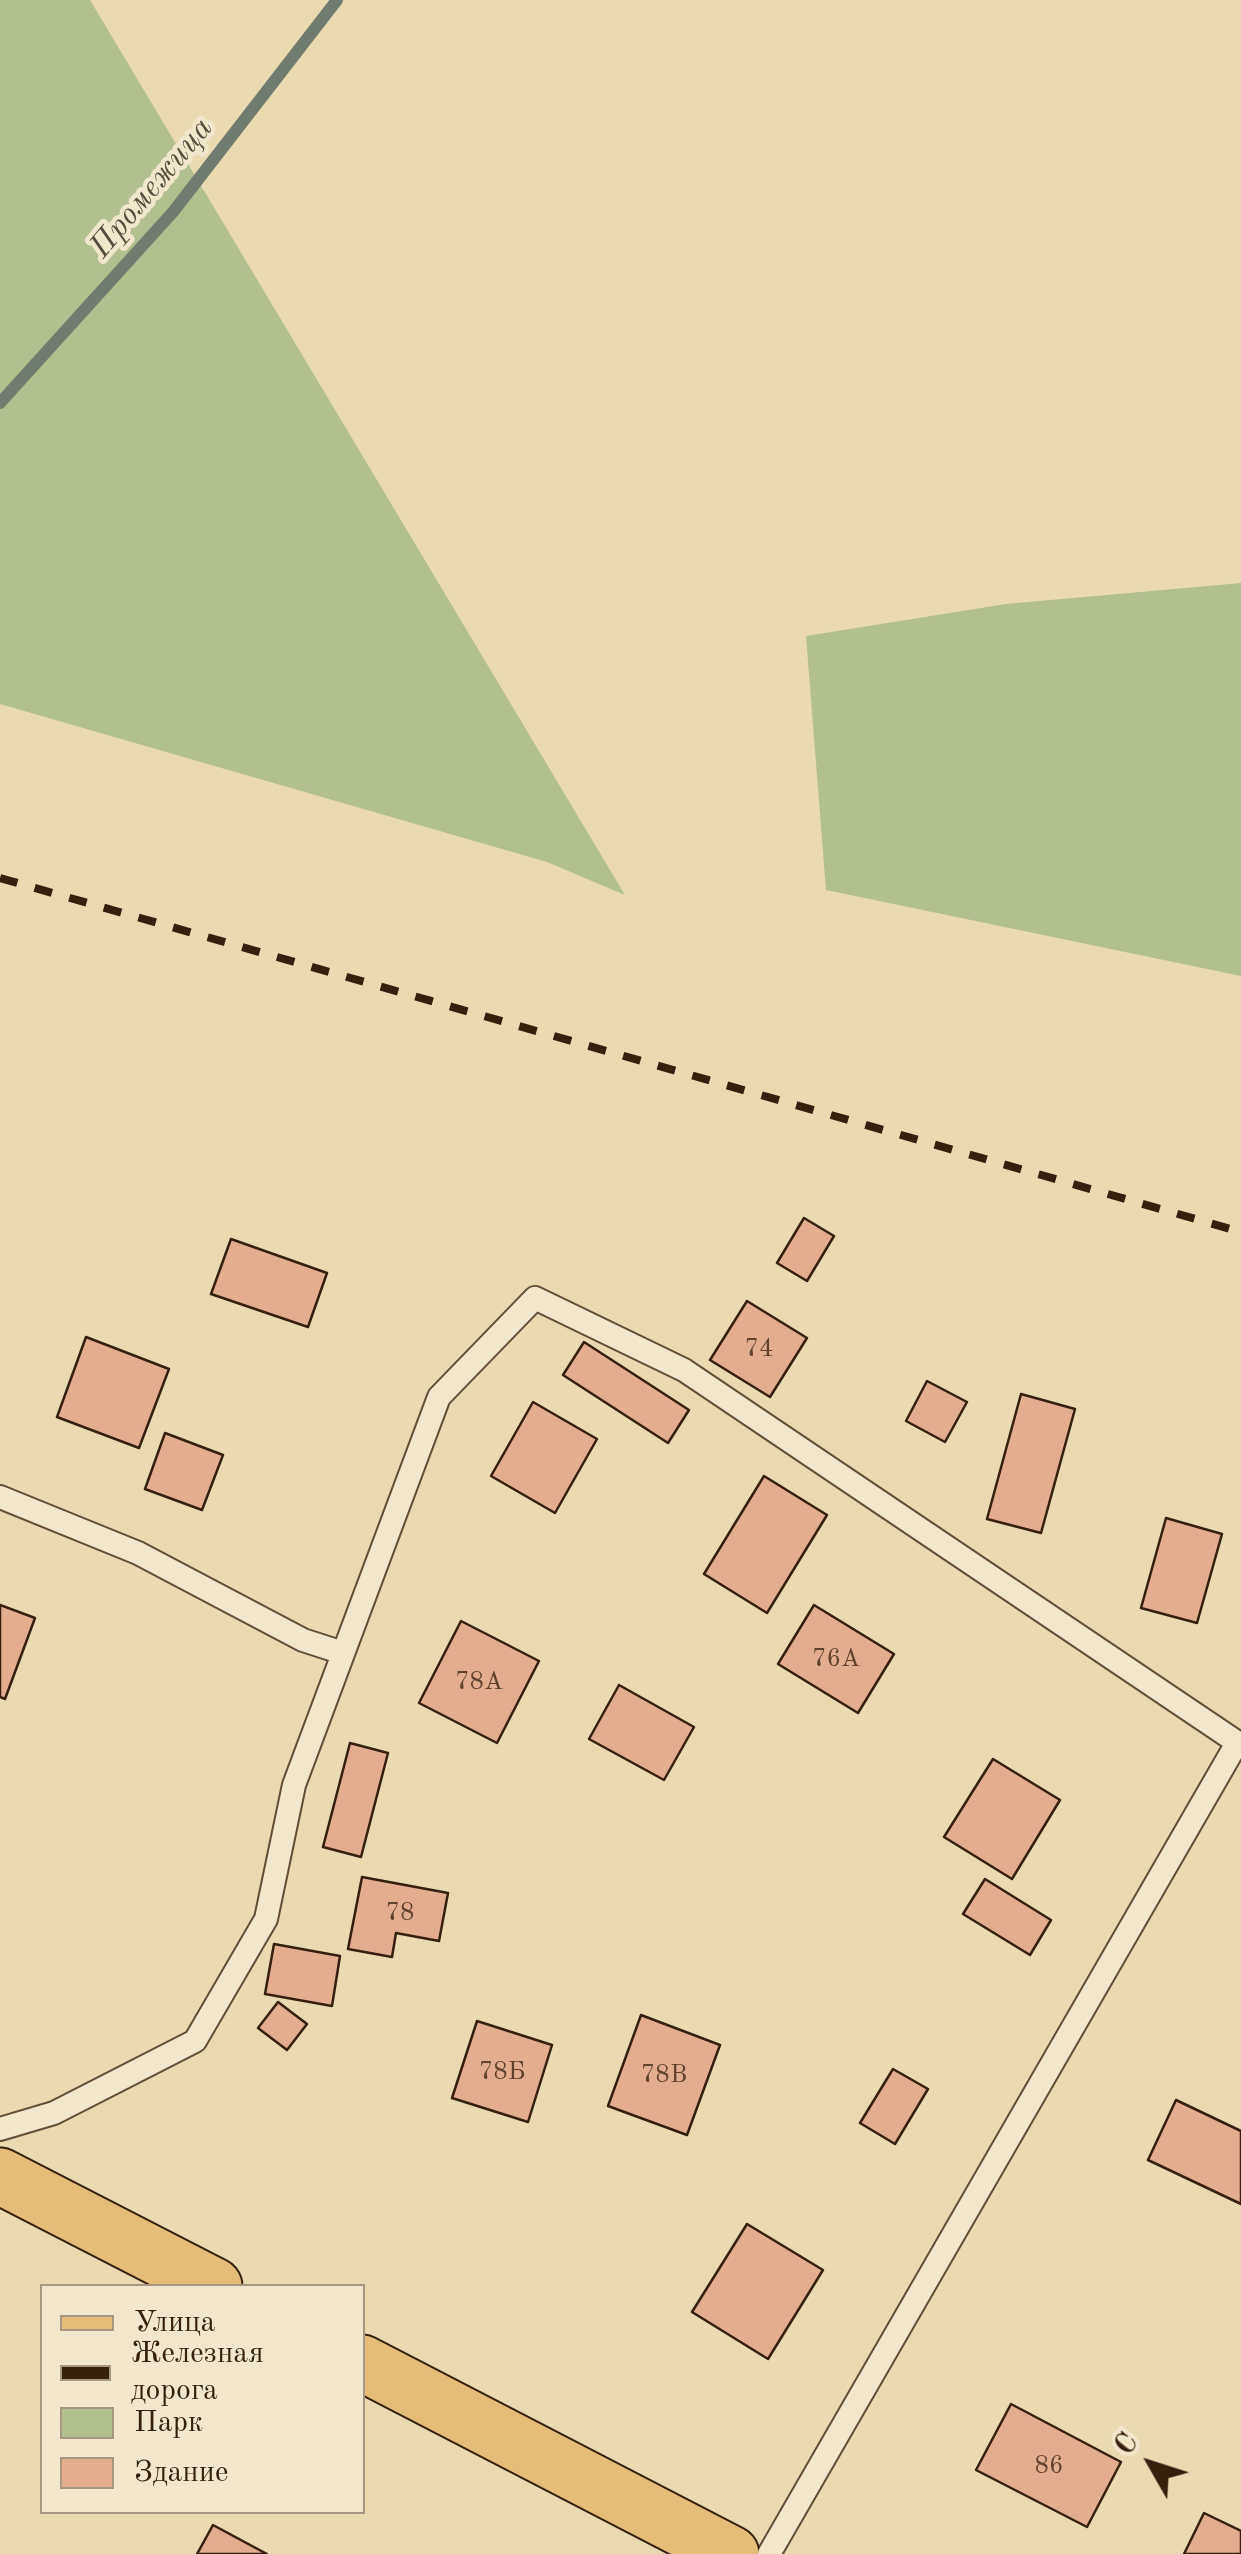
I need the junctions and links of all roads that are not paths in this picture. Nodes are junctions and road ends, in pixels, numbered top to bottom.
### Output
1 (0, 1497) edge
2 (343, 1652) junction
3 (1239, 1744) edge
4 (0, 2130) edge
5 (0, 2176) edge
6 (210, 2284) edge
7 (365, 2366) edge
8 (731, 2554) edge
9 (768, 2554) edge

1 - 2 lane
2 - 3 lane
2 - 4 lane
3 - 9 lane
5 - 6 main road
7 - 8 main road

